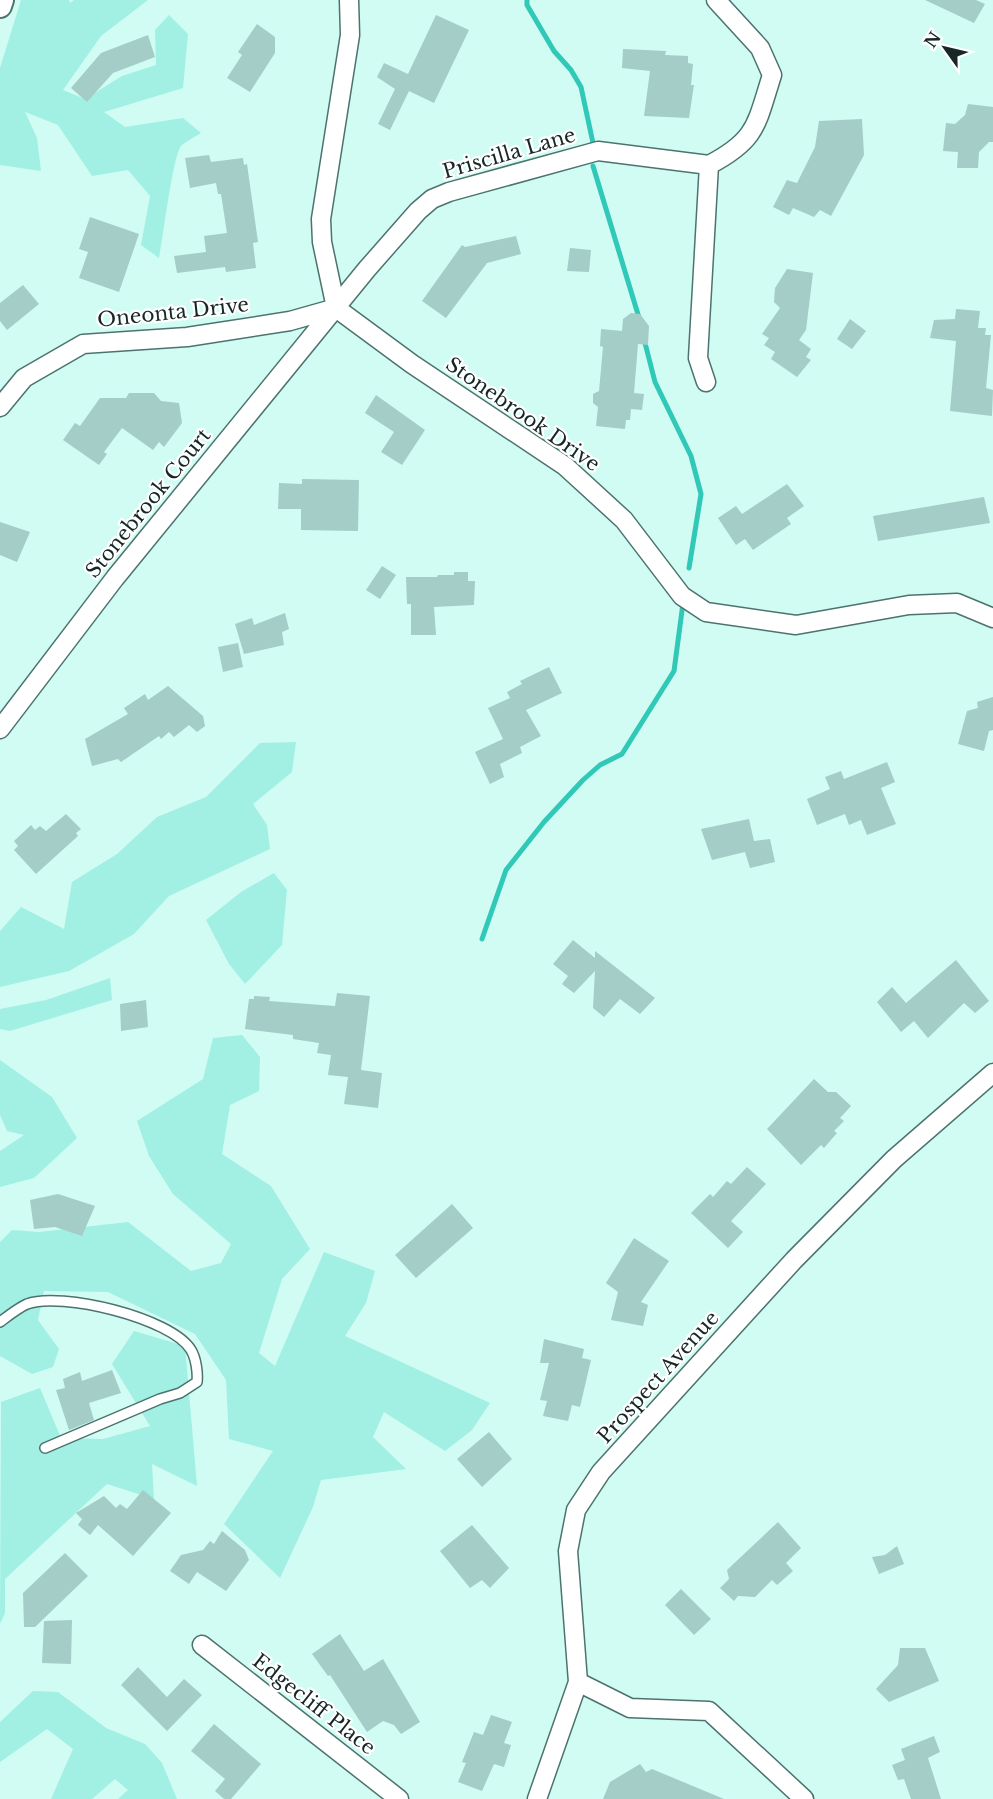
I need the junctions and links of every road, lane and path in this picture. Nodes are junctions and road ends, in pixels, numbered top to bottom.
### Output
1 (2, 0) edge
2 (349, 0) edge
3 (716, 0) edge
4 (0, 6) edge
5 (709, 165) junction
6 (336, 308) junction
7 (706, 381) dead end
8 (0, 407) edge
9 (993, 618) edge
10 (0, 729) edge
11 (993, 1073) edge
12 (0, 1322) edge
13 (45, 1448) dead end
14 (202, 1645) dead end
15 (578, 1682) junction
16 (399, 1799) edge
17 (537, 1799) edge
18 (804, 1799) edge

1 - 4 street
2 - 6 street
3 - 5 street
5 - 6 street, Priscilla Lane
5 - 7 street
6 - 8 street, Oneonta Drive
6 - 9 street, Stonebrook Drive
6 - 10 street, Stonebrook Court
11 - 15 street, Prospect Avenue
12 - 13 lane
14 - 16 street, Edgecliff Place
15 - 17 street, Prospect Avenue
15 - 18 street

